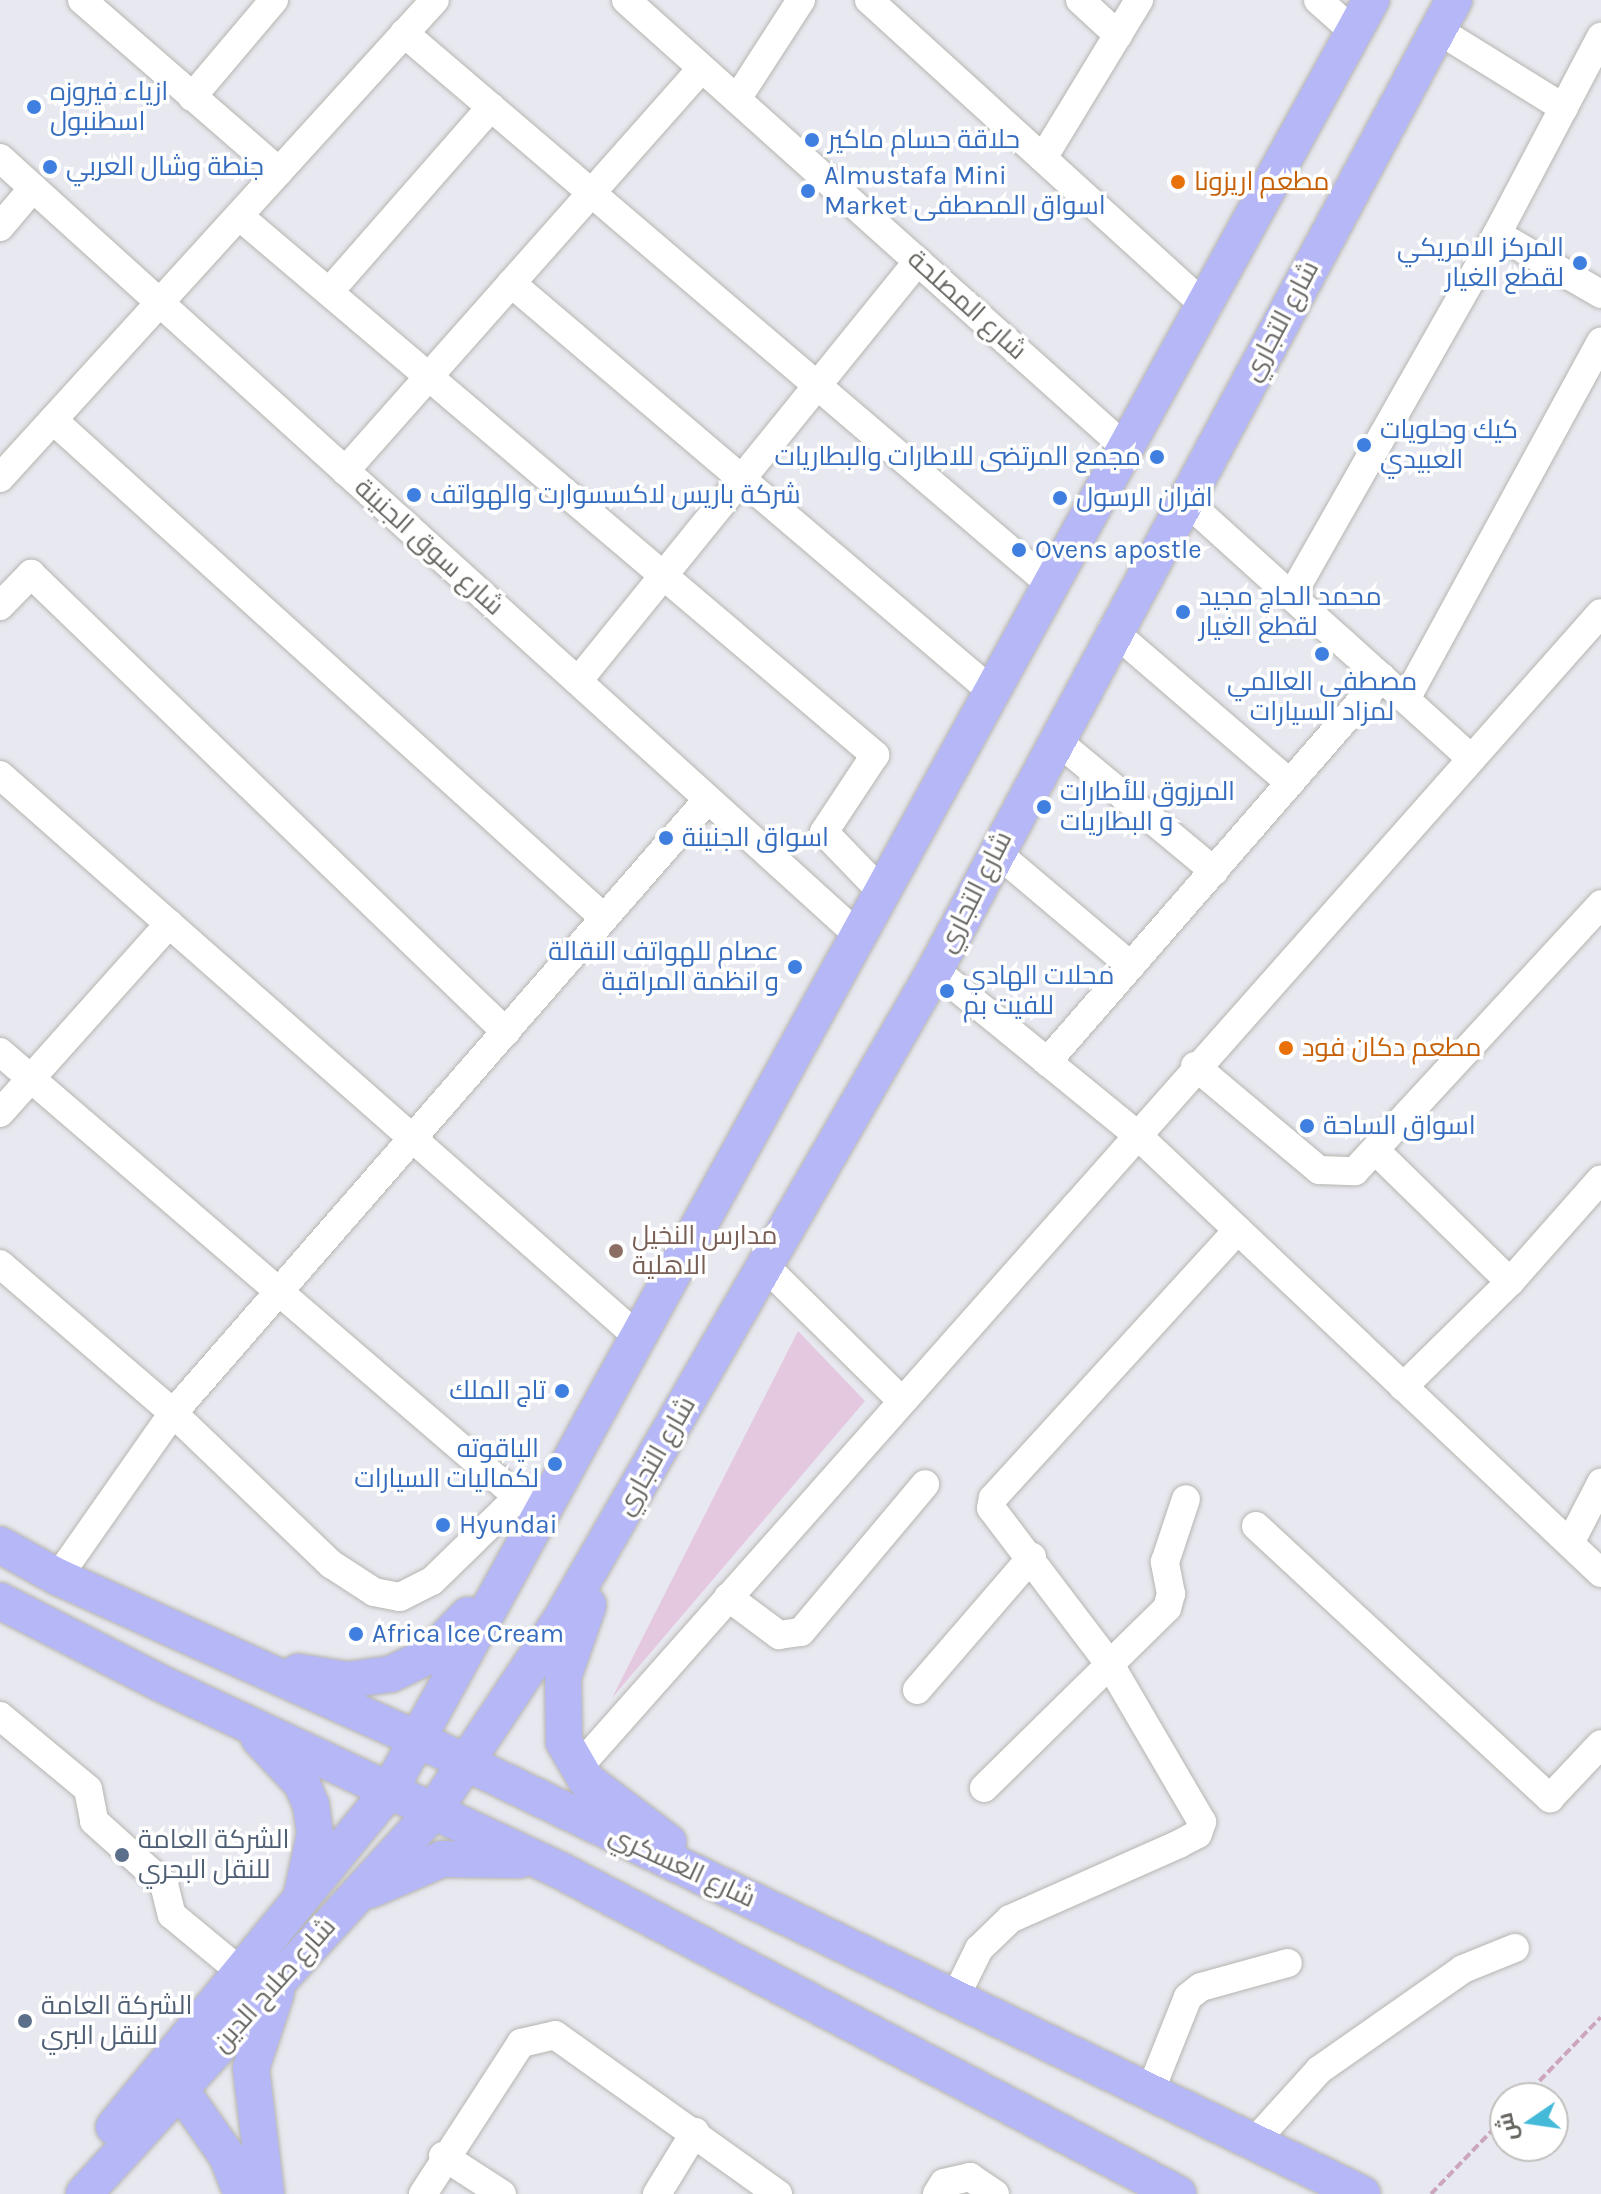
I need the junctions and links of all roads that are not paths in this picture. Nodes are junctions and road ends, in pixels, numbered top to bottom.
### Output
1 (82, 0) edge
2 (435, 0) edge
3 (626, 0) edge
4 (801, 0) edge
5 (869, 0) edge
6 (1080, 0) edge
7 (1139, 0) edge
8 (1318, 0) edge
9 (1371, 0) edge
10 (263, 4) edge
11 (1446, 15) edge
12 (1354, 32) junction
13 (404, 33) junction
14 (1118, 35) junction
15 (1601, 37) edge
16 (702, 68) junction
17 (192, 97) junction
18 (737, 99) junction
19 (491, 107) junction
20 (1564, 108) junction
21 (0, 158) edge
22 (1043, 158) junction
23 (279, 171) junction
24 (33, 188) junction
25 (592, 193) junction
26 (239, 216) junction
27 (0, 227) edge
28 (1497, 234) junction
29 (918, 261) junction
30 (511, 283) junction
31 (329, 292) junction
32 (1601, 294) edge
33 (159, 303) junction
34 (1207, 308) junction
35 (1601, 342) edge
36 (429, 376) junction
37 (818, 386) junction
38 (53, 420) junction
39 (1128, 450) junction
40 (345, 471) junction
41 (0, 478) edge
42 (742, 480) junction
43 (1185, 500) junction
44 (664, 576) junction
45 (1051, 585) junction
46 (1292, 595) junction
47 (0, 606) edge
48 (1601, 613) edge
49 (1112, 630) junction
50 (1382, 677) junction
51 (578, 681) junction
52 (990, 690) junction
53 (1406, 699) junction
54 (1055, 739) junction
55 (1471, 758) junction
56 (0, 775) edge
57 (1290, 783) junction
58 (708, 799) junction
59 (995, 851) junction
60 (1214, 871) junction
61 (882, 892) junction
62 (1601, 904) edge
63 (604, 918) junction
64 (169, 924) junction
65 (858, 935) junction
66 (1131, 966) junction
67 (935, 970) junction
68 (506, 1032) junction
69 (0, 1052) edge
70 (1047, 1062) junction
71 (1195, 1066) junction
72 (29, 1078) junction
73 (0, 1113) edge
74 (1135, 1133) junction
75 (412, 1138) junction
76 (1377, 1152) junction
77 (1601, 1179) edge
78 (1238, 1230) junction
79 (0, 1264) edge
80 (765, 1266) junction
81 (1510, 1282) junction
82 (281, 1289) junction
83 (637, 1336) junction
84 (1403, 1387) junction
85 (901, 1400) junction
86 (173, 1413) junction
87 (1601, 1483) edge
88 (925, 1484) dead end
89 (1186, 1499) dead end
90 (528, 1507) junction
91 (619, 1520) junction
92 (1256, 1526) dead end
93 (1570, 1543) junction
94 (0, 1545) edge
95 (1032, 1557) junction
96 (508, 1568) junction
97 (1601, 1573) edge
98 (58, 1577) junction
99 (728, 1597) junction
100 (0, 1601) edge
101 (233, 1658) junction
102 (1111, 1666) junction
103 (160, 1683) junction
104 (917, 1690) dead end
105 (0, 1716) edge
106 (417, 1739) junction
107 (1601, 1744) edge
108 (463, 1765) junction
109 (577, 1769) junction
110 (984, 1788) dead end
111 (389, 1791) junction
112 (433, 1812) junction
113 (563, 1872) junction
114 (741, 1895) junction
115 (300, 1903) junction
116 (334, 1918) junction
117 (1515, 1948) dead end
118 (1288, 1963) dead end
119 (242, 1973) junction
120 (282, 1976) junction
121 (955, 1998) junction
122 (173, 2078) junction
123 (1150, 2092) junction
124 (695, 2132) junction
125 (134, 2140) junction
126 (1254, 2142) junction
127 (227, 2156) junction
128 (443, 2156) junction
129 (61, 2194) edge
130 (84, 2194) edge
131 (242, 2194) edge
132 (266, 2194) edge
133 (423, 2194) edge
134 (502, 2194) edge
135 (657, 2194) edge
136 (778, 2194) edge
137 (937, 2194) edge
138 (995, 2194) edge
139 (1178, 2194) edge
140 (1362, 2194) edge

1 - 17 street
2 - 13 street
3 - 16 street, شارع المصلحة
4 - 18 street
5 - 22 street
6 - 14 street
7 - 14 street
8 - 12 street
9 - 12 main road
10 - 17 street
11 - 20 street
11 - 43 main road, شارع التجاري
12 - 34 main road
13 - 19 street
13 - 23 street
14 - 22 street
15 - 20 street
16 - 18 street, شارع المصلحة
16 - 25 street
17 - 23 street
18 - 29 street, شارع المصلحة
19 - 25 street
19 - 31 street
20 - 28 street
21 - 24 street, شارع سوق الجنينة
22 - 34 street
23 - 26 street
24 - 27 street
24 - 33 street, شارع سوق الجنينة
25 - 30 street
25 - 37 street
26 - 31 street
26 - 33 street
28 - 32 street
28 - 46 street
29 - 37 street
29 - 39 street, شارع المصلحة
30 - 36 street
30 - 42 street
31 - 36 street
33 - 38 street
33 - 40 street, شارع سوق الجنينة
34 - 39 main road
35 - 53 street
36 - 40 street
36 - 44 street
37 - 42 street
37 - 45 street
38 - 41 street
38 - 63 street
39 - 45 main road
40 - 51 street, شارع سوق الجنينة
42 - 44 street
42 - 52 street
43 - 46 street
43 - 49 main road, شارع التجاري
44 - 51 street
44 - 61 street
45 - 52 main road
46 - 50 street
47 - 68 street
48 - 55 street
49 - 54 main road, شارع التجاري
49 - 57 street
50 - 53 street
50 - 57 street
51 - 58 street, شارع سوق الجنينة
52 - 61 main road
53 - 55 street
54 - 59 main road, شارع التجاري
54 - 60 street
55 - 71 street
56 - 64 street
57 - 60 street
58 - 63 street
58 - 65 street, شارع سوق الجنينة
59 - 66 street
59 - 67 main road, شارع التجاري
60 - 66 street
61 - 65 main road
62 - 76 street
63 - 68 street
64 - 72 street
64 - 75 street
65 - 83 main road
66 - 70 street
67 - 70 street
67 - 80 main road, شارع التجاري
68 - 75 street
69 - 72 street
70 - 74 street
71 - 74 street
71 - 76 street
72 - 73 street
72 - 82 street
74 - 78 street
74 - 85 street
75 - 82 street
75 - 83 street
76 - 81 street
77 - 81 street
78 - 84 street
78 - 95 street
79 - 86 street
80 - 85 street
80 - 91 main road, شارع التجاري
81 - 84 street
82 - 86 street
82 - 90 street
83 - 90 main road
84 - 93 street
85 - 99 street
86 - 90 street
86 - 98 street
87 - 93 street
88 - 99 street
89 - 102 street
90 - 96 main road
91 - 108 main road, شارع التجاري
91 - 109 main road
92 - 107 street
93 - 97 street
94 - 98 main road, شارع العسكري
95 - 102 street
95 - 104 street
96 - 101 main road
96 - 106 main road
98 - 101 main road, شارع العسكري
99 - 109 street
100 - 103 main road
101 - 106 main road, شارع العسكري
102 - 110 street
102 - 121 street
103 - 111 main road
103 - 115 main road
105 - 119 street
106 - 108 main road, شارع العسكري
106 - 111 main road, شارع صلاح الدين
108 - 112 main road, شارع التجاري
108 - 114 main road, شارع العسكري
109 - 114 main road
111 - 112 main road
111 - 115 main road, شارع صلاح الدين
112 - 113 main road
112 - 116 main road, شارع صلاح الدين
113 - 116 main road
113 - 139 main road
114 - 121 main road, شارع العسكري
115 - 119 main road, شارع صلاح الدين
116 - 120 main road, شارع صلاح الدين
117 - 126 street
118 - 123 street
119 - 122 main road, شارع صلاح الدين
120 - 122 main road, شارع صلاح الدين
120 - 132 main road
121 - 123 main road, شارع العسكري
122 - 125 main road, شارع صلاح الدين
122 - 127 main road
122 - 129 main road, شارع صلاح الدين
123 - 126 main road, شارع العسكري
124 - 128 street
124 - 135 street
124 - 136 street
125 - 127 main road
125 - 130 main road, شارع صلاح الدين
126 - 140 main road, شارع العسكري
127 - 131 main road
128 - 133 street
128 - 134 street
137 - 138 street

